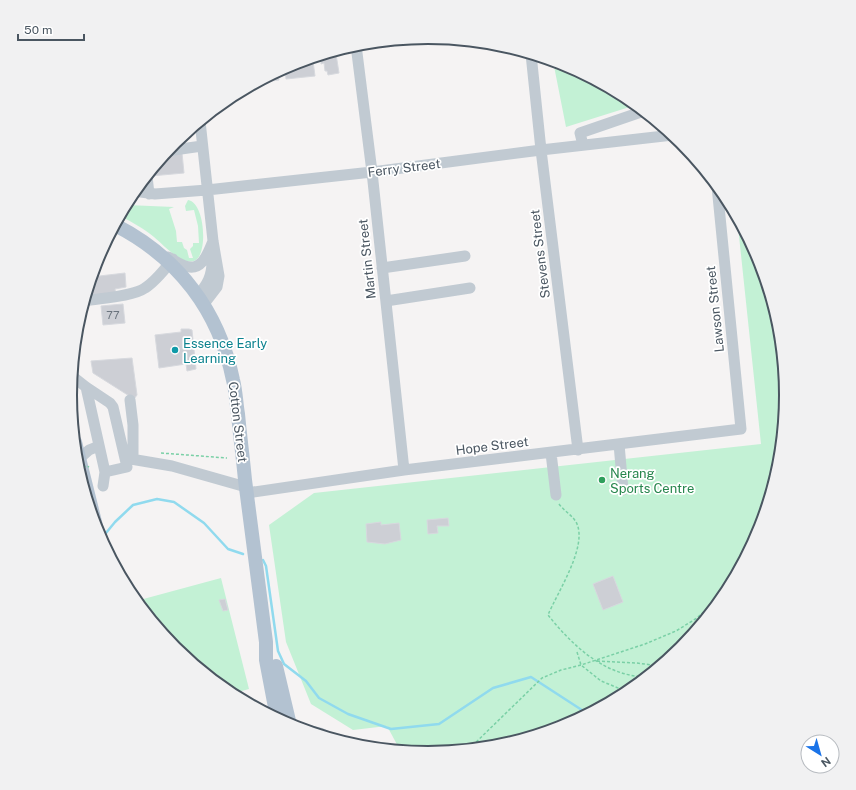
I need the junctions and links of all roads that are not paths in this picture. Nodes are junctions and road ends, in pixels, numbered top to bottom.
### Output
1 (357, 52) edge
2 (532, 60) edge
3 (637, 113) edge
4 (201, 128) edge
5 (664, 136) edge
6 (583, 145) junction
7 (202, 146) junction
8 (178, 149) edge
9 (542, 150) junction
10 (372, 172) junction
11 (148, 184) edge
12 (207, 190) junction
13 (142, 193) edge
14 (149, 194) junction
15 (718, 197) edge
16 (120, 227) edge
17 (118, 230) edge
18 (130, 232) junction
19 (213, 241) junction
20 (465, 256) dead end
21 (172, 262) junction
22 (382, 268) junction
23 (470, 288) dead end
24 (90, 300) edge
25 (201, 300) junction
26 (386, 301) junction
27 (78, 380) edge
28 (86, 387) junction
29 (130, 400) dead end
30 (741, 429) joint
31 (619, 444) junction
32 (99, 446) junction
33 (578, 450) junction
34 (551, 453) junction
35 (129, 459) junction
36 (84, 462) edge
37 (404, 470) junction
38 (105, 472) junction
39 (103, 486) dead end
40 (247, 490) junction
41 (623, 490) dead end
42 (556, 495) road end
43 (266, 642) junction
44 (269, 707) edge
45 (288, 716) edge

1 - 10 street, Martin Street
2 - 9 street, Stevens Street
3 - 6 street
4 - 7 street
5 - 6 street, Ferry Street
6 - 9 street, Ferry Street
7 - 8 street
7 - 12 street
9 - 10 street, Ferry Street
9 - 33 street, Stevens Street
10 - 12 street, Ferry Street
10 - 22 street, Martin Street
11 - 14 street
12 - 14 street, Ferry Street
12 - 19 street
13 - 14 street, Ferry Street
15 - 30 street, Lawson Street
16 - 18 main road
17 - 18 main road
18 - 21 main road
19 - 21 street
19 - 25 street
20 - 22 street
21 - 24 street
21 - 25 main road
22 - 26 street, Martin Street
23 - 26 street
25 - 40 main road, Cotton Street
26 - 37 street, Martin Street
27 - 28 street
28 - 32 street
28 - 35 street
29 - 35 street
30 - 31 street, Hope Street
31 - 33 street, Hope Street
31 - 41 street
32 - 36 street
32 - 38 street
33 - 34 street, Hope Street
34 - 37 street, Hope Street
34 - 42 street
35 - 38 street
35 - 40 street
37 - 40 street, Hope Street
38 - 39 street
40 - 43 main road, Cotton Street
43 - 44 main road
43 - 45 main road

